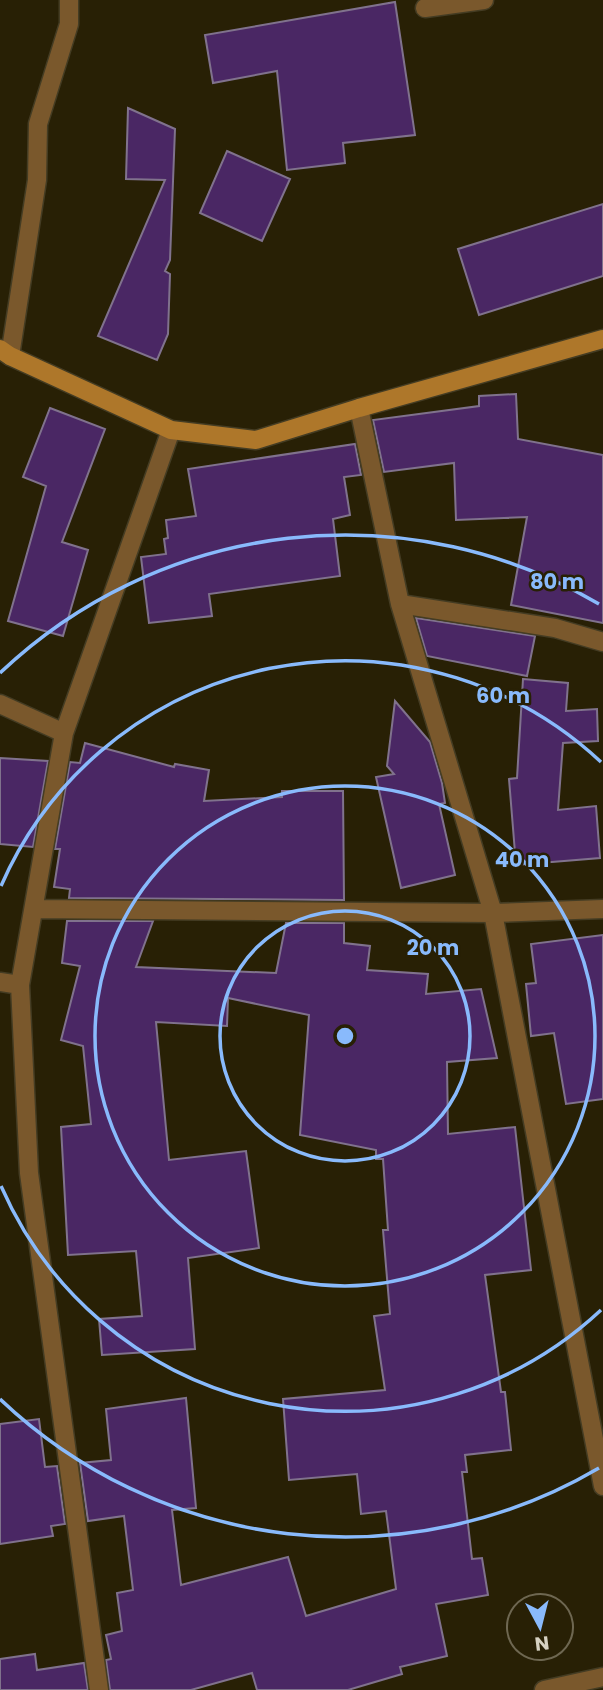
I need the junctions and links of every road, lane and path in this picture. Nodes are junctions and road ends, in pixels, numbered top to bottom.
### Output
1 (69, 0) edge
2 (484, 0) edge
3 (425, 8) dead end
4 (603, 339) edge
5 (5, 353) edge
6 (359, 408) junction
7 (171, 430) junction
8 (400, 604) junction
9 (603, 642) edge
10 (0, 704) edge
11 (64, 733) junction
12 (34, 909) junction
13 (603, 909) edge
14 (493, 913) junction
15 (0, 982) edge
16 (20, 985) junction
17 (603, 1486) edge
18 (603, 1677) edge
19 (99, 1690) edge
20 (544, 1690) edge

1 - 5 street
2 - 3 street
4 - 6 street
5 - 7 street
6 - 7 street
6 - 8 street
7 - 11 street
8 - 9 street
8 - 14 street
10 - 11 street
11 - 12 street
12 - 14 street
12 - 16 street
13 - 14 street
14 - 17 street
15 - 16 street
16 - 19 street
18 - 20 street

